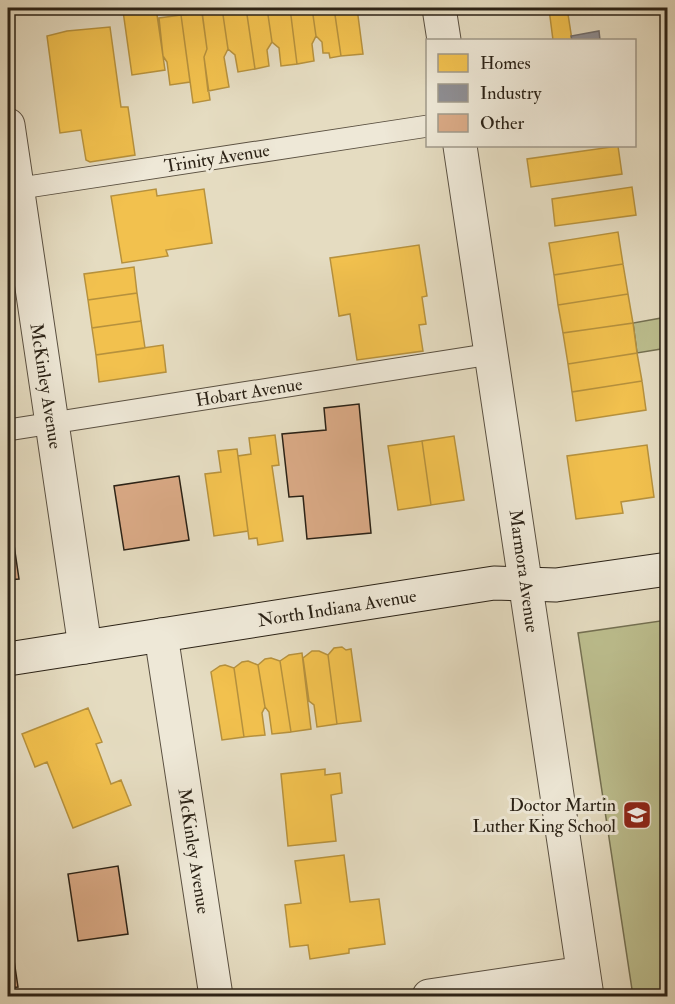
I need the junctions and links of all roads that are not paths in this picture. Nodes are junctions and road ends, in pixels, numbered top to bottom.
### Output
1 (440, 8) edge
2 (444, 39) edge
3 (8, 125) edge
4 (426, 126) edge
5 (460, 147) edge
6 (12, 189) edge
7 (491, 354) junction
8 (52, 423) junction
9 (8, 430) edge
10 (668, 569) edge
11 (526, 584) junction
12 (161, 635) junction
13 (85, 647) junction
14 (8, 659) edge
15 (585, 985) edge
16 (216, 996) edge
17 (429, 996) edge

1 - 2 street
3 - 6 street, McKinley Avenue
4 - 6 lane, Trinity Avenue
5 - 7 street, Marmora Avenue
6 - 8 street, McKinley Avenue
7 - 8 lane, Hobart Avenue
7 - 11 street, Marmora Avenue
8 - 9 lane, Hobart Avenue
8 - 13 street, McKinley Avenue
10 - 11 street, North Indiana Avenue
11 - 12 street, North Indiana Avenue
11 - 15 street, Marmora Avenue
12 - 13 street, North Indiana Avenue
12 - 16 street, McKinley Avenue
13 - 14 street, North Indiana Avenue
15 - 17 street

